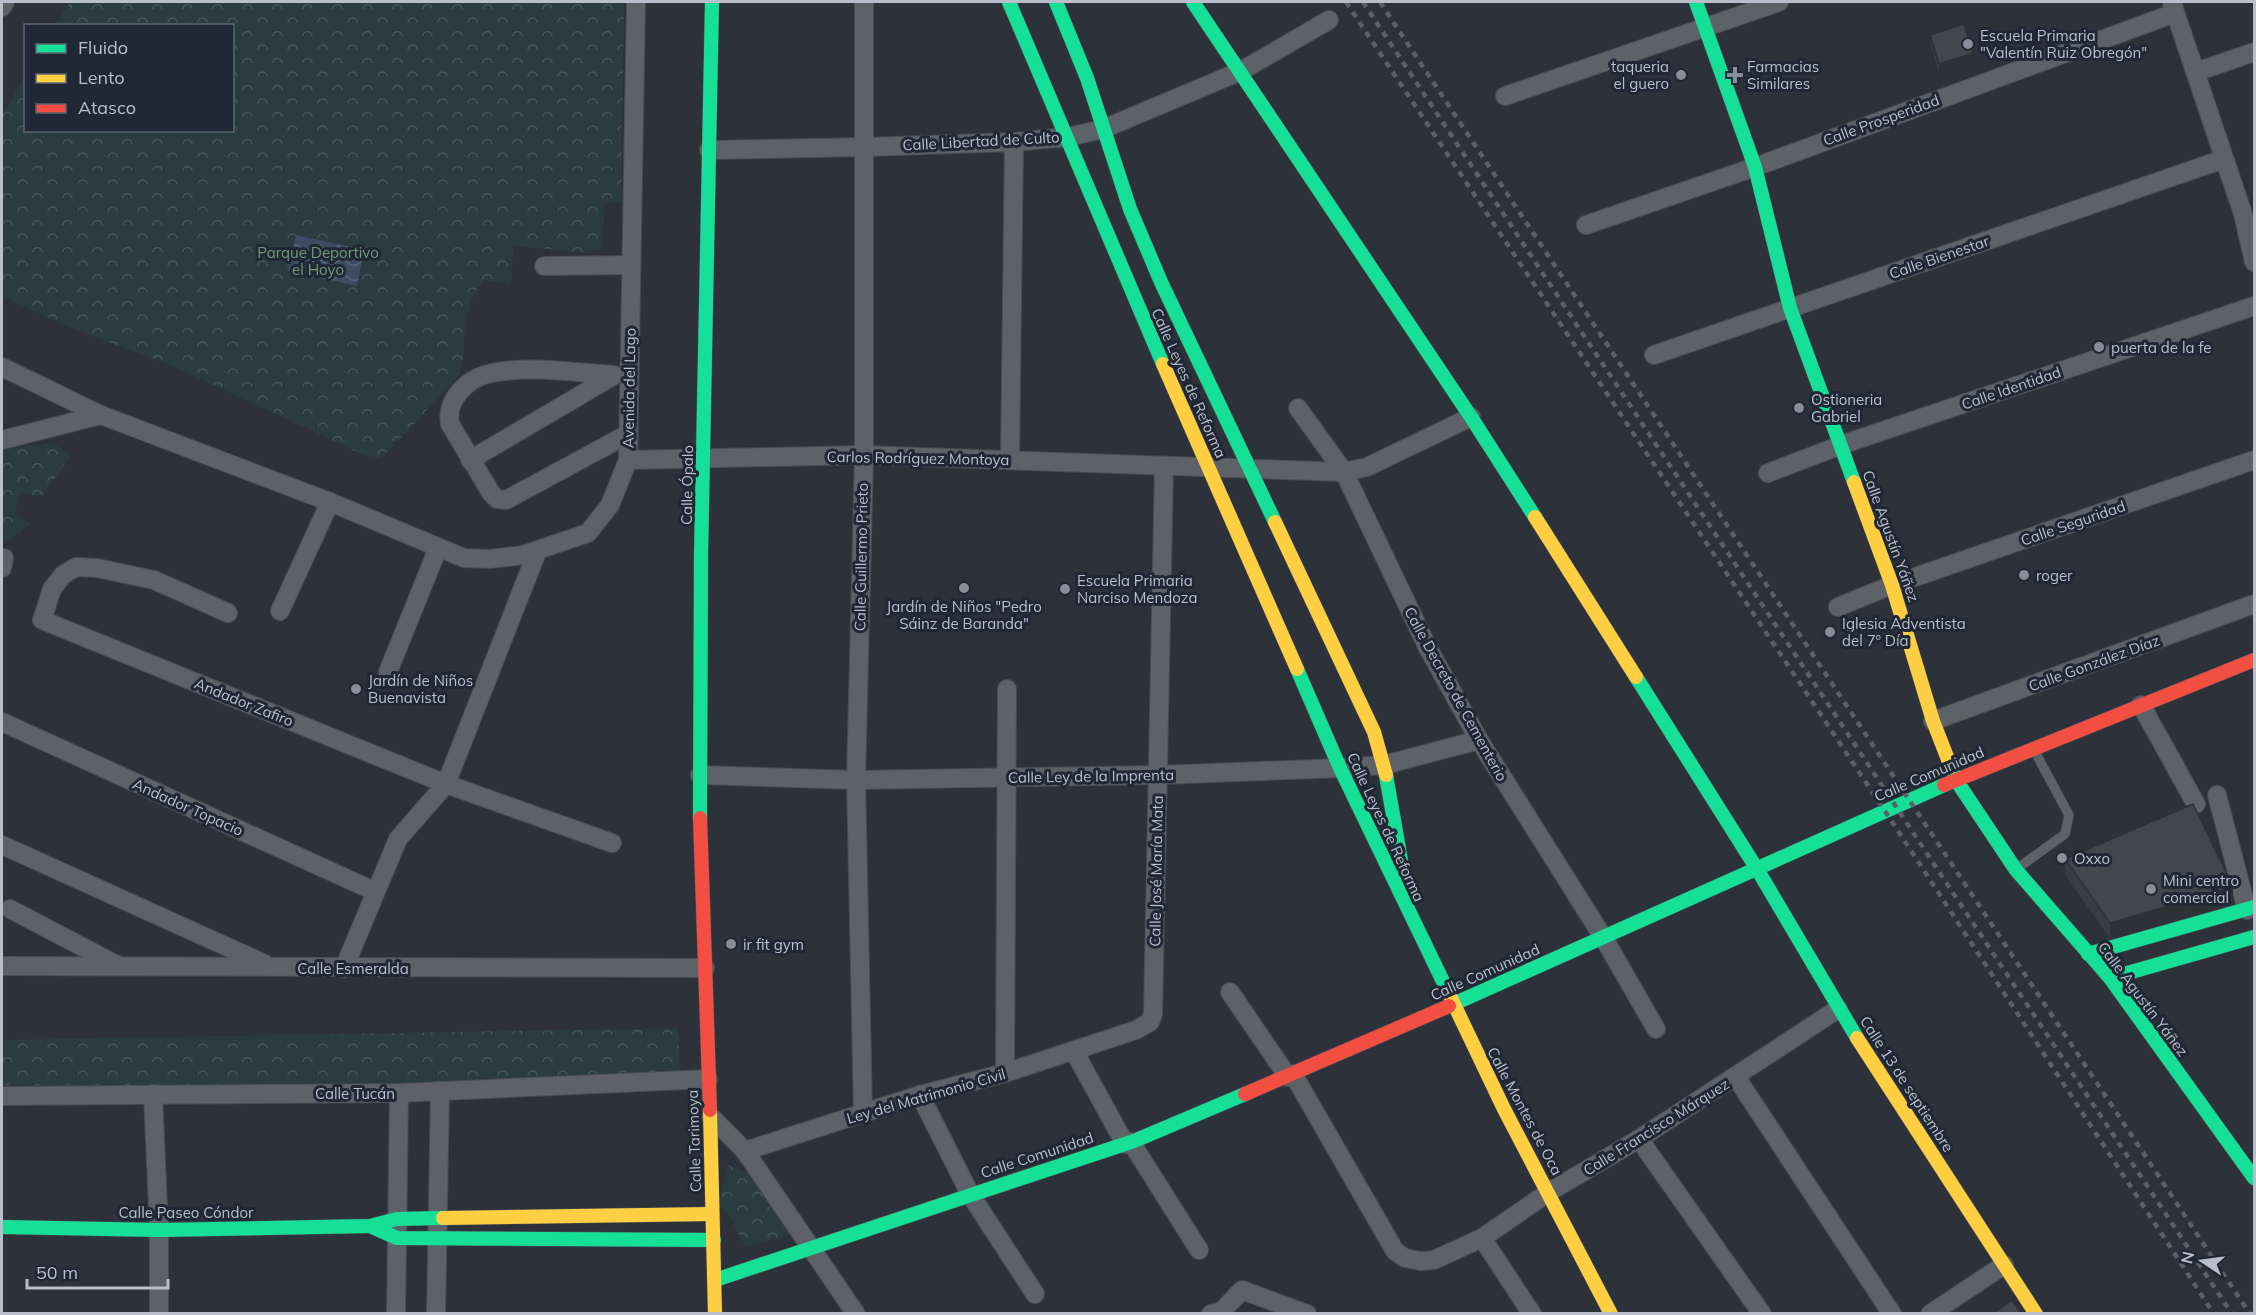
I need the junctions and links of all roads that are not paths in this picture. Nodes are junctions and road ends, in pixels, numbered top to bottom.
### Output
1 (5, 2) edge
2 (636, 2) edge
3 (712, 2) edge
4 (864, 2) edge
5 (1008, 2) edge
6 (1056, 2) edge
7 (1193, 2) edge
8 (1696, 2) edge
9 (1779, 2) edge
10 (2, 7) edge
11 (2173, 7) edge
12 (1329, 20) dead end
13 (1705, 27) junction
14 (2254, 52) edge
15 (1241, 72) junction
16 (2196, 72) junction
17 (1505, 96) dead end
18 (1103, 129) junction
19 (1068, 136) junction
20 (1014, 142) junction
21 (866, 147) junction
22 (709, 150) junction
23 (2224, 159) junction
24 (1755, 167) junction
25 (2248, 212) edge
26 (1586, 225) dead end
27 (2254, 262) edge
28 (631, 265) junction
29 (544, 266) dead end
30 (2254, 306) edge
31 (1790, 308) junction
32 (1654, 355) dead end
33 (2, 367) edge
34 (622, 375) junction
35 (1298, 408) dead end
36 (100, 415) junction
37 (1471, 417) junction
38 (628, 435) junction
39 (2, 440) edge
40 (1841, 445) junction
41 (864, 455) junction
42 (470, 460) junction
43 (628, 460) junction
44 (704, 460) junction
45 (1010, 460) junction
46 (2254, 460) edge
47 (1208, 466) junction
48 (1164, 467) junction
49 (1248, 468) junction
50 (1344, 472) junction
51 (1768, 473) dead end
52 (330, 502) junction
53 (438, 548) junction
54 (537, 552) junction
55 (1892, 585) junction
56 (2254, 603) edge
57 (1838, 606) dead end
58 (280, 611) dead end
59 (228, 613) dead end
60 (2254, 660) edge
61 (388, 672) dead end
62 (1007, 689) dead end
63 (2141, 705) junction
64 (2, 722) edge
65 (1934, 722) junction
66 (1479, 740) junction
67 (2033, 748) junction
68 (1384, 765) junction
69 (1340, 768) junction
70 (1159, 775) junction
71 (700, 776) junction
72 (1006, 777) junction
73 (856, 780) junction
74 (1956, 780) junction
75 (446, 784) junction
76 (2217, 795) dead end
77 (2196, 804) edge
78 (612, 843) dead end
79 (2, 845) edge
80 (1757, 868) junction
81 (2016, 870) junction
82 (374, 891) junction
83 (10, 909) dead end
84 (2251, 909) edge
85 (1412, 922) junction
86 (1603, 937) junction
87 (2254, 937) edge
88 (2088, 954) junction
89 (2, 966) edge
90 (120, 967) junction
91 (272, 968) junction
92 (344, 968) junction
93 (705, 968) junction
94 (2110, 978) junction
95 (1230, 992) dead end
96 (1452, 1005) junction
97 (1838, 1010) junction
98 (1150, 1022) joint
99 (1656, 1029) dead end
100 (1074, 1051) junction
101 (1005, 1073) junction
102 (1291, 1075) junction
103 (1736, 1077) junction
104 (708, 1079) junction
105 (440, 1091) junction
106 (399, 1093) junction
107 (153, 1094) junction
108 (920, 1095) junction
109 (2, 1096) edge
110 (862, 1113) junction
111 (711, 1117) junction
112 (1639, 1139) junction
113 (1128, 1143) junction
114 (745, 1151) junction
115 (2254, 1178) edge
116 (1550, 1192) junction
117 (970, 1194) junction
118 (712, 1214) junction
119 (438, 1218) junction
120 (397, 1219) junction
121 (370, 1226) junction
122 (2, 1227) edge
123 (159, 1230) junction
124 (397, 1238) junction
125 (1482, 1238) junction
126 (438, 1239) junction
127 (714, 1240) junction
128 (810, 1247) junction
129 (1199, 1250) dead end
130 (2004, 1265) junction
131 (715, 1280) junction
132 (1035, 1294) dead end
133 (1219, 1313) edge
134 (159, 1314) edge
135 (396, 1314) edge
136 (436, 1314) edge
137 (716, 1314) edge
138 (856, 1314) edge
139 (1307, 1314) edge
140 (1532, 1314) edge
141 (1611, 1314) edge
142 (1762, 1314) edge
143 (1892, 1314) edge
144 (1930, 1314) edge
145 (2036, 1314) edge

1 - 10 street
2 - 28 street, Avenida del Lago
3 - 22 street, Calle Ópalo
4 - 21 street, Calle Guillermo Prieto
5 - 19 street, Calle Leyes de Reforma
6 - 18 street, Calle Leyes de Reforma
7 - 15 street, Calle 13 de septiembre
8 - 13 street, Calle Agustín Yáñez
9 - 13 street
11 - 16 street
11 - 24 street, Calle Prosperidad
12 - 15 street, Calle Libertad de Culto
13 - 17 street
13 - 24 street, Calle Agustín Yáñez
14 - 16 street
15 - 18 street, Calle Libertad de Culto
15 - 37 street, Calle 13 de septiembre
16 - 23 street
18 - 19 street, Calle Libertad de Culto
18 - 49 street, Calle Leyes de Reforma
19 - 20 street, Calle Libertad de Culto
19 - 47 street, Calle Leyes de Reforma
20 - 21 street, Calle Libertad de Culto
20 - 45 street
21 - 22 street, Calle Libertad de Culto
21 - 41 street, Calle Guillermo Prieto
22 - 44 street, Calle Ópalo
23 - 25 street
23 - 31 street, Calle Bienestar
24 - 26 street, Calle Prosperidad
24 - 31 street, Calle Agustín Yáñez
25 - 27 street
28 - 29 street
28 - 34 street, Avenida del Lago
30 - 40 street, Calle Identidad
31 - 32 street, Calle Bienestar
31 - 40 street, Calle Agustín Yáñez
33 - 36 street, Avenida del Lago
34 - 38 street, Avenida del Lago
34 - 42 street
34 - 42 street
35 - 50 street, Calle Decreto de Cementerio
36 - 39 street
36 - 52 street, Avenida del Lago
37 - 50 street, Carlos Rodríguez Montoya
37 - 80 street, Calle 13 de septiembre
38 - 42 street
38 - 43 street, Avenida del Lago
40 - 51 street, Calle Identidad
40 - 55 street, Calle Agustín Yáñez
41 - 44 street, Carlos Rodríguez Montoya
41 - 45 street, Carlos Rodríguez Montoya
41 - 73 street, Calle Guillermo Prieto
43 - 44 street, Carlos Rodríguez Montoya
43 - 54 street, Avenida del Lago
44 - 71 street, Calle Ópalo
45 - 48 street, Carlos Rodríguez Montoya
46 - 55 street, Calle Seguridad
47 - 48 street, Carlos Rodríguez Montoya
47 - 49 street, Carlos Rodríguez Montoya
47 - 69 street, Calle Leyes de Reforma
48 - 70 street, Calle José María Mata
49 - 50 street, Carlos Rodríguez Montoya
49 - 68 street, Calle Leyes de Reforma
50 - 66 street, Calle Decreto de Cementerio
52 - 53 street, Avenida del Lago
52 - 58 street
53 - 54 street, Avenida del Lago
53 - 61 street
54 - 75 street
55 - 57 street, Calle Seguridad
55 - 65 street, Calle Agustín Yáñez
56 - 65 street, Calle González Díaz
59 - 75 street, Andador Zafiro
60 - 63 street, Calle Comunidad
62 - 72 street
63 - 67 street, Calle Comunidad
63 - 77 street
64 - 82 street, Andador Topacio
65 - 74 street, Calle Agustín Yáñez
66 - 68 street, Calle Ley de la Imprenta
66 - 86 street, Calle Decreto de Cementerio
67 - 74 street, Calle Comunidad
67 - 81 lane
68 - 69 street, Calle Ley de la Imprenta
68 - 85 street, Calle Leyes de Reforma
69 - 70 street, Calle Ley de la Imprenta
69 - 85 street, Calle Leyes de Reforma
70 - 72 street, Calle Ley de la Imprenta
70 - 98 street, Calle José María Mata
71 - 73 street, Calle Ley de la Imprenta
71 - 93 street, Calle Ópalo
72 - 73 street, Calle Ley de la Imprenta
72 - 101 street
73 - 110 street, Calle Guillermo Prieto
74 - 80 street, Calle Comunidad
74 - 81 street, Calle Agustín Yáñez
75 - 78 street, Andador Zafiro
75 - 82 street
76 - 84 street
79 - 91 street
80 - 86 street, Calle Comunidad
80 - 97 street, Calle 13 de septiembre
81 - 88 street, Calle Agustín Yáñez
82 - 92 street
83 - 90 street
84 - 88 street
85 - 96 street, Calle Montes de Oca
86 - 96 street, Calle Comunidad
86 - 99 street, Calle Decreto de Cementerio
87 - 94 street
88 - 94 street, Calle Agustín Yáñez
89 - 90 street, Calle Esmeralda
90 - 91 street, Calle Esmeralda
91 - 92 street, Calle Esmeralda
92 - 93 street, Calle Esmeralda
93 - 104 street, Calle Tarimoya
94 - 115 street, Calle Agustín Yáñez
95 - 102 street
96 - 102 street, Calle Comunidad
96 - 116 street, Calle Montes de Oca
97 - 103 street, Calle Francisco Márquez
97 - 130 street, Calle 13 de septiembre
98 - 100 street, Ley del Matrimonio Civil
100 - 101 street, Ley del Matrimonio Civil
100 - 113 street
101 - 108 street, Ley del Matrimonio Civil
102 - 113 street, Calle Comunidad
102 - 125 street, Calle Francisco Márquez
103 - 112 street, Calle Francisco Márquez
103 - 143 street
104 - 105 street, Calle Tucán
104 - 111 street, Calle Tarimoya
105 - 106 street, Calle Tucán
105 - 119 street
106 - 107 street, Calle Tucán
106 - 120 street
107 - 109 street, Calle Tucán
107 - 123 street
108 - 110 street, Ley del Matrimonio Civil
108 - 117 street
110 - 114 street, Ley del Matrimonio Civil
111 - 114 street
111 - 118 street, Calle Tarimoya
112 - 116 street, Calle Francisco Márquez
112 - 142 street
113 - 117 street, Calle Comunidad
113 - 129 street
114 - 128 street
116 - 125 street, Calle Francisco Márquez
116 - 141 street, Calle Montes de Oca
117 - 128 street, Calle Comunidad
117 - 132 street
118 - 119 street, Calle Paseo Cóndor
118 - 127 street, Calle Tarimoya
119 - 120 street, Calle Paseo Cóndor
119 - 126 street
120 - 121 street, Calle Paseo Cóndor
120 - 124 street
121 - 123 street, Calle Paseo Cóndor
121 - 124 street, Calle Paseo Cóndor
122 - 123 street, Calle Paseo Cóndor
123 - 134 street
124 - 126 street, Calle Paseo Cóndor
124 - 135 street
125 - 140 street
126 - 127 street, Calle Paseo Cóndor
126 - 136 street
127 - 131 street, Calle Tarimoya
128 - 131 street, Calle Comunidad
128 - 138 street
130 - 144 street
130 - 145 street, Calle 13 de septiembre
131 - 137 street, Calle Tarimoya
133 - 139 street

